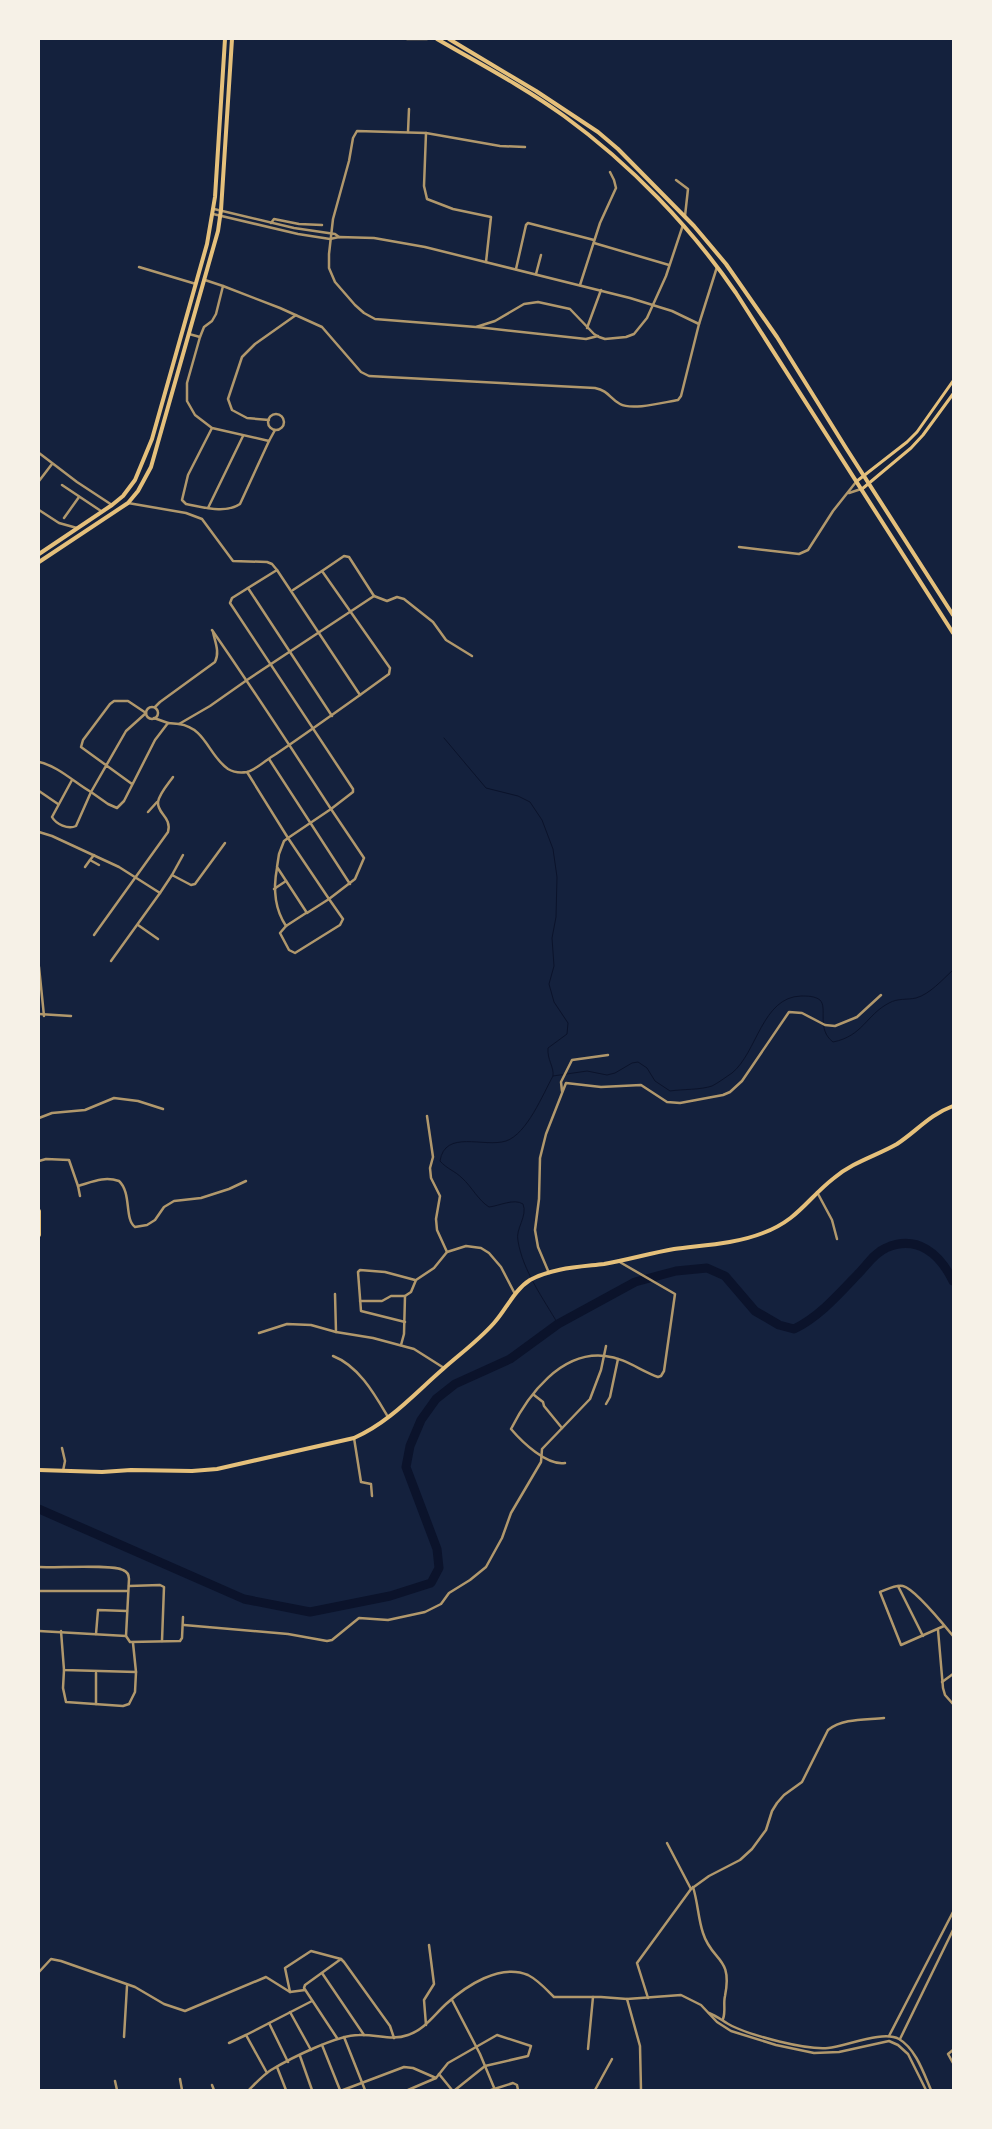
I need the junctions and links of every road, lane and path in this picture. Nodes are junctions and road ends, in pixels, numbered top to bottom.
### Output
1 (225, 39) edge
2 (232, 39) edge
3 (407, 39) edge
4 (427, 39) edge
5 (437, 39) edge
6 (449, 39) edge
7 (409, 109) dead end
8 (408, 132) junction
9 (426, 133) junction
10 (525, 147) dead end
11 (610, 172) dead end
12 (676, 180) dead end
13 (214, 212) junction
14 (221, 212) junction
15 (685, 216) junction
16 (271, 223) junction
17 (322, 225) dead end
18 (683, 225) junction
19 (331, 233) junction
20 (339, 237) junction
21 (330, 239) junction
22 (594, 241) junction
23 (541, 255) dead end
24 (486, 262) junction
25 (669, 265) junction
26 (717, 265) junction
27 (139, 268) dead end
28 (516, 269) junction
29 (536, 274) junction
30 (205, 280) junction
31 (196, 284) junction
32 (580, 285) junction
33 (223, 286) junction
34 (601, 290) junction
35 (652, 305) junction
36 (296, 315) junction
37 (699, 324) junction
38 (476, 327) junction
39 (587, 328) junction
40 (189, 334) junction
41 (598, 336) junction
42 (200, 337) junction
43 (953, 382) edge
44 (953, 394) edge
45 (269, 420) junction
46 (212, 428) junction
47 (275, 430) junction
48 (243, 436) junction
49 (269, 441) junction
50 (39, 454) edge
51 (52, 464) junction
52 (865, 476) junction
53 (39, 481) edge
54 (857, 481) junction
55 (869, 483) junction
56 (62, 485) dead end
57 (862, 489) junction
58 (848, 493) junction
59 (79, 497) junction
60 (128, 503) junction
61 (112, 505) junction
62 (208, 508) junction
63 (39, 510) edge
64 (102, 512) junction
65 (64, 518) dead end
66 (77, 528) junction
67 (740, 546) dead end
68 (39, 554) edge
69 (39, 562) edge
70 (277, 570) junction
71 (322, 571) junction
72 (248, 588) junction
73 (293, 591) junction
74 (374, 596) junction
75 (350, 612) junction
76 (953, 615) edge
77 (319, 633) junction
78 (953, 633) edge
79 (290, 652) junction
80 (472, 656) dead end
81 (270, 665) junction
82 (246, 680) junction
83 (360, 696) junction
84 (155, 707) junction
85 (146, 713) junction
86 (332, 716) junction
87 (154, 718) junction
88 (168, 722) junction
89 (179, 724) junction
90 (312, 730) junction
91 (289, 745) junction
92 (268, 759) junction
93 (39, 762) edge
94 (106, 767) junction
95 (247, 772) junction
96 (173, 777) dead end
97 (72, 780) junction
98 (132, 784) junction
99 (39, 791) edge
100 (91, 792) junction
101 (158, 801) junction
102 (58, 804) junction
103 (331, 809) junction
104 (148, 812) dead end
105 (310, 823) junction
106 (39, 832) edge
107 (288, 838) junction
108 (225, 843) dead end
109 (94, 855) junction
110 (183, 855) dead end
111 (90, 860) junction
112 (99, 865) dead end
113 (85, 866) dead end
114 (277, 867) junction
115 (172, 875) junction
116 (135, 877) junction
117 (286, 881) junction
118 (350, 884) junction
119 (274, 889) junction
120 (160, 893) junction
121 (329, 899) junction
122 (307, 913) junction
123 (138, 926) junction
124 (286, 926) junction
125 (94, 935) dead end
126 (158, 939) dead end
127 (111, 961) dead end
128 (39, 967) edge
129 (881, 995) dead end
130 (41, 1000) edge
131 (39, 1014) edge
132 (44, 1016) junction
133 (71, 1016) dead end
134 (608, 1055) dead end
135 (562, 1092) junction
136 (953, 1106) edge
137 (163, 1109) dead end
138 (427, 1116) dead end
139 (39, 1118) edge
140 (39, 1161) edge
141 (246, 1181) dead end
142 (78, 1186) junction
143 (818, 1192) junction
144 (80, 1196) dead end
145 (39, 1211) edge
146 (39, 1234) edge
147 (837, 1239) dead end
148 (447, 1252) junction
149 (618, 1261) junction
150 (549, 1273) junction
151 (416, 1280) junction
152 (336, 1294) dead end
153 (515, 1294) junction
154 (405, 1296) junction
155 (360, 1301) junction
156 (405, 1322) junction
157 (336, 1332) junction
158 (259, 1333) dead end
159 (401, 1345) junction
160 (606, 1346) dead end
161 (603, 1355) junction
162 (333, 1356) dead end
163 (618, 1359) junction
164 (444, 1368) junction
165 (534, 1395) junction
166 (606, 1404) dead end
167 (389, 1418) junction
168 (562, 1428) junction
169 (354, 1438) junction
170 (62, 1448) dead end
171 (541, 1455) junction
172 (565, 1462) dead end
173 (39, 1470) edge
174 (63, 1471) junction
175 (372, 1496) dead end
176 (39, 1567) edge
177 (129, 1586) junction
178 (898, 1586) junction
179 (39, 1591) edge
180 (128, 1591) junction
181 (128, 1611) junction
182 (183, 1617) dead end
183 (184, 1625) junction
184 (944, 1626) junction
185 (938, 1630) junction
186 (39, 1631) edge
187 (61, 1631) junction
188 (96, 1634) junction
189 (126, 1636) junction
190 (923, 1636) junction
191 (953, 1636) edge
192 (162, 1641) junction
193 (134, 1643) junction
194 (64, 1670) junction
195 (96, 1672) junction
196 (136, 1672) junction
197 (953, 1674) edge
198 (942, 1682) junction
199 (96, 1704) junction
200 (953, 1704) edge
201 (884, 1718) dead end
202 (667, 1843) dead end
203 (692, 1888) junction
204 (953, 1912) edge
205 (953, 1930) edge
206 (429, 1945) dead end
207 (341, 1959) junction
208 (39, 1972) edge
209 (322, 1973) junction
210 (127, 1985) junction
211 (305, 1990) junction
212 (290, 1992) junction
213 (593, 1997) junction
214 (648, 1998) junction
215 (627, 1999) junction
216 (452, 2000) junction
217 (312, 2001) junction
218 (290, 2012) junction
219 (708, 2012) junction
220 (723, 2020) junction
221 (269, 2023) junction
222 (426, 2025) junction
223 (246, 2035) junction
224 (364, 2035) junction
225 (761, 2035) junction
226 (889, 2036) junction
227 (124, 2037) dead end
228 (344, 2037) junction
229 (337, 2038) junction
230 (394, 2038) junction
231 (900, 2039) junction
232 (759, 2041) junction
233 (229, 2043) dead end
234 (322, 2045) junction
235 (475, 2046) junction
236 (588, 2049) dead end
237 (311, 2050) junction
238 (953, 2050) edge
239 (300, 2056) junction
240 (612, 2059) dead end
241 (288, 2062) junction
242 (953, 2063) edge
243 (485, 2066) junction
244 (277, 2067) junction
245 (267, 2073) junction
246 (439, 2074) junction
247 (436, 2078) junction
248 (180, 2079) dead end
249 (115, 2081) dead end
250 (362, 2082) junction
251 (212, 2085) dead end
252 (494, 2089) edge
253 (117, 2090) edge
254 (182, 2090) edge
255 (214, 2090) edge
256 (249, 2090) edge
257 (286, 2090) edge
258 (312, 2090) edge
259 (342, 2090) edge
260 (365, 2090) edge
261 (408, 2090) edge
262 (453, 2090) edge
263 (518, 2090) edge
264 (594, 2090) edge
265 (641, 2090) edge
266 (926, 2090) edge
267 (931, 2090) edge

1 - 13 highway
2 - 14 highway
3 - 4 street
5 - 18 highway
6 - 15 highway
7 - 8 street
8 - 9 street
8 - 19 street
9 - 10 street
9 - 24 street
11 - 22 street
12 - 15 street
13 - 14 street
13 - 31 highway
14 - 16 street
14 - 21 street
14 - 30 highway
15 - 52 highway
16 - 17 street
16 - 19 street
18 - 25 street
18 - 26 highway
19 - 20 street
19 - 21 street
20 - 21 street
20 - 24 street
21 - 38 street
22 - 25 street
22 - 28 street
22 - 32 street
23 - 29 street
24 - 28 street
25 - 35 street
26 - 37 street
26 - 54 highway
27 - 31 street
28 - 29 street
29 - 32 street
30 - 33 street
30 - 40 highway
31 - 61 highway
32 - 34 street
33 - 36 street
33 - 42 street
34 - 35 street
34 - 39 street
35 - 37 street
35 - 41 street
36 - 37 street
36 - 45 street
38 - 39 street
38 - 41 street
39 - 41 street
40 - 42 street
40 - 60 highway
42 - 46 street
43 - 52 main road
44 - 55 main road
45 - 47 street
45 - 47 street
46 - 48 street
46 - 62 street
47 - 49 street
48 - 49 street
48 - 62 street
49 - 62 street
50 - 51 street
51 - 53 street
51 - 61 street
52 - 54 main road
52 - 55 highway
54 - 57 highway
54 - 58 street
55 - 57 main road
55 - 76 highway
56 - 59 street
57 - 58 street
57 - 78 highway
58 - 67 street
59 - 64 street
59 - 65 street
60 - 69 highway
60 - 70 street
61 - 64 highway
63 - 66 street
64 - 66 highway
66 - 68 highway
70 - 72 street
70 - 73 street
71 - 73 street
71 - 74 street
71 - 75 street
72 - 79 street
72 - 81 street
73 - 77 street
74 - 75 street
74 - 80 street
75 - 77 street
75 - 83 street
77 - 79 street
77 - 83 street
79 - 81 street
79 - 86 street
81 - 82 street
81 - 90 street
82 - 84 street
82 - 89 street
82 - 91 street
83 - 86 street
84 - 85 street
84 - 87 street
85 - 87 street
85 - 94 street
85 - 94 street
86 - 90 street
87 - 88 street
88 - 89 street
88 - 98 street
89 - 95 street
90 - 91 street
90 - 103 street
91 - 92 street
91 - 103 street
92 - 95 street
92 - 105 street
93 - 97 street
94 - 98 street
94 - 100 street
95 - 107 street
96 - 101 street
97 - 100 street
97 - 102 street
98 - 100 street
99 - 102 street
100 - 102 street
101 - 104 street
101 - 116 street
103 - 105 street
103 - 118 street
105 - 107 street
105 - 118 street
106 - 109 street
107 - 114 street
107 - 121 street
108 - 115 street
109 - 111 street
109 - 116 street
110 - 115 street
111 - 112 street
111 - 113 street
114 - 117 street
114 - 119 street
115 - 120 street
116 - 120 street
116 - 125 street
117 - 119 street
117 - 122 street
118 - 121 street
119 - 124 street
120 - 123 street
121 - 122 street
121 - 124 street
122 - 124 street
123 - 126 street
123 - 127 street
128 - 130 street
129 - 135 street
130 - 132 street
131 - 132 street
132 - 133 street
134 - 135 street
135 - 150 street
136 - 143 highway
137 - 139 street
138 - 148 street
140 - 142 street
141 - 142 street
142 - 144 street
143 - 147 street
143 - 149 highway
145 - 146 highway
148 - 151 street
148 - 153 street
149 - 150 highway
149 - 163 street
150 - 153 highway
151 - 154 street
151 - 155 street
152 - 157 street
153 - 164 highway
154 - 155 street
154 - 156 street
155 - 156 street
156 - 159 street
157 - 158 street
157 - 159 street
159 - 164 street
160 - 161 street
161 - 163 street
161 - 165 street
161 - 168 street
162 - 167 street
163 - 166 street
164 - 167 highway
165 - 168 street
165 - 171 street
167 - 169 highway
168 - 171 street
169 - 174 highway
169 - 175 street
170 - 174 street
171 - 172 street
171 - 183 street
173 - 174 highway
176 - 177 street
177 - 180 street
177 - 192 street
178 - 184 street
178 - 190 street
178 - 190 street
179 - 180 street
180 - 181 street
181 - 188 street
181 - 189 street
182 - 183 street
183 - 192 street
184 - 185 street
184 - 191 street
185 - 190 street
185 - 198 street
186 - 187 street
187 - 188 street
187 - 194 street
188 - 189 street
189 - 193 street
192 - 193 street
193 - 196 street
194 - 195 street
194 - 199 street
195 - 196 street
195 - 199 street
196 - 199 street
197 - 198 street
198 - 200 street
201 - 203 street
202 - 203 street
203 - 214 street
203 - 220 street
204 - 226 street
205 - 231 street
206 - 222 street
207 - 209 street
207 - 212 street
207 - 230 street
208 - 210 street
209 - 211 street
209 - 224 street
210 - 212 street
210 - 227 street
211 - 212 street
211 - 217 street
213 - 215 street
213 - 216 street
213 - 236 street
214 - 215 street
214 - 219 street
215 - 265 street
216 - 222 street
216 - 235 street
217 - 218 street
217 - 229 street
218 - 221 street
218 - 237 street
219 - 220 street
219 - 232 street
220 - 225 street
221 - 223 street
221 - 241 street
222 - 230 street
223 - 233 street
223 - 245 street
224 - 228 street
224 - 230 street
225 - 226 street
225 - 232 street
226 - 231 street
228 - 229 street
228 - 250 street
229 - 234 street
231 - 267 street
232 - 266 street
234 - 237 street
234 - 259 street
235 - 243 street
235 - 243 street
235 - 246 street
237 - 239 street
238 - 242 street
239 - 241 street
239 - 258 street
240 - 264 street
241 - 244 street
243 - 252 street
243 - 262 street
244 - 245 street
244 - 257 street
245 - 256 street
246 - 247 street
246 - 262 street
247 - 250 street
247 - 261 street
248 - 254 street
249 - 253 street
250 - 259 street
250 - 260 street
251 - 255 street
252 - 263 street

